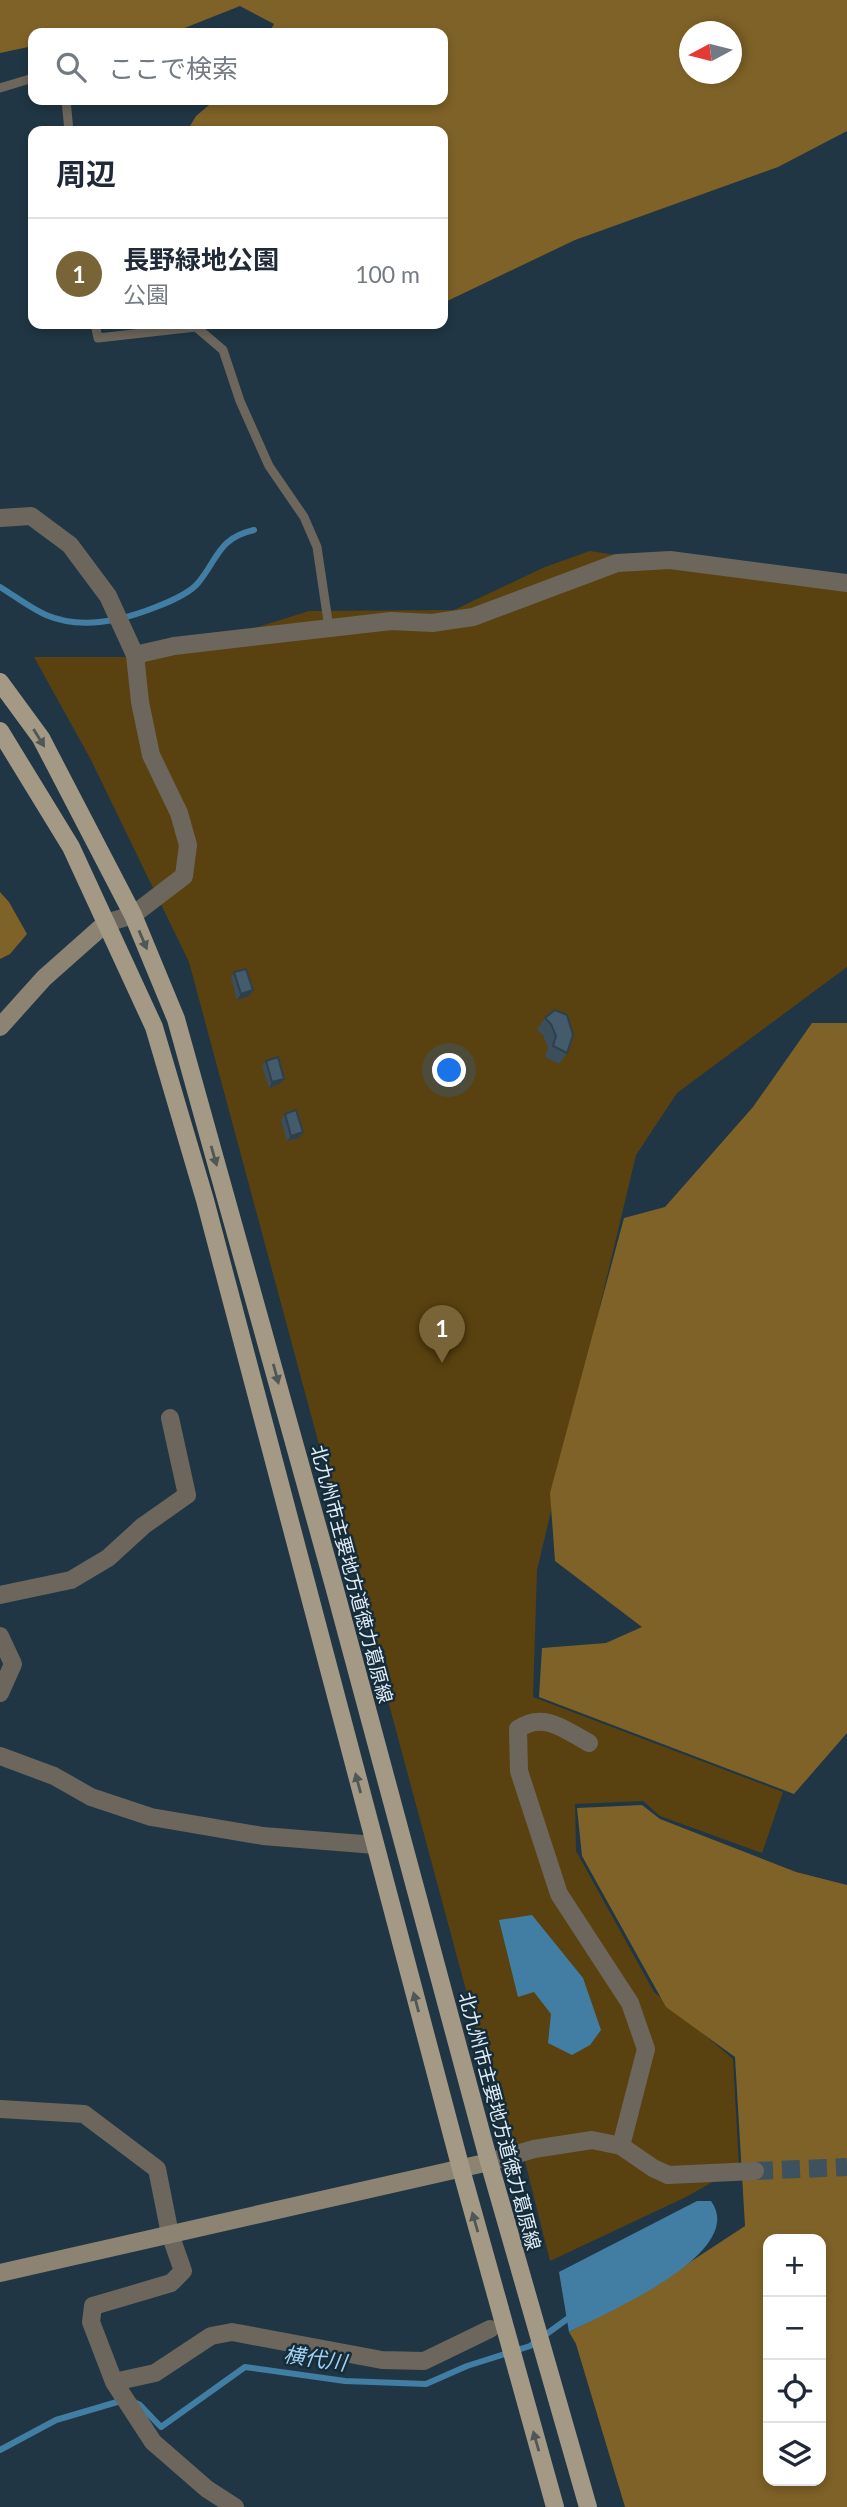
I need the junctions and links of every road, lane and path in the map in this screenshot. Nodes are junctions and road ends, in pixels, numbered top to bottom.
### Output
1 (28, 80) edge
2 (0, 88) edge
3 (66, 105) edge
4 (69, 126) edge
5 (96, 329) edge
6 (178, 329) edge
7 (198, 329) edge
8 (0, 518) edge
9 (847, 583) edge
10 (329, 628) junction
11 (135, 655) junction
12 (0, 682) edge
13 (0, 731) edge
14 (133, 915) junction
15 (106, 923) junction
16 (0, 1027) edge
17 (170, 1418) dead end
18 (0, 1595) edge
19 (0, 1636) edge
20 (0, 1693) edge
21 (589, 1743) dead end
22 (0, 1756) edge
23 (374, 1845) junction
24 (0, 2109) edge
25 (621, 2146) junction
26 (489, 2162) junction
27 (461, 2169) junction
28 (755, 2171) tunnel mouth
29 (170, 2234) junction
30 (0, 2273) edge
31 (490, 2329) dead end
32 (114, 2382) junction
33 (235, 2507) edge
34 (555, 2507) edge
35 (589, 2507) edge

1 - 2 lane
3 - 4 lane
5 - 6 lane
7 - 10 lane
8 - 11 street
9 - 10 street
10 - 11 street
11 - 14 street
12 -> 14 main road, 北九州市主要地方道徳力葛原線
13 - 15 main road
14 - 15 street
14 -> 26 main road, 北九州市主要地方道徳力葛原線
15 - 16 street
23 -> 15 main road
17 - 18 street
19 - 20 street
21 - 25 street
22 - 23 street
27 -> 23 main road
24 - 29 street
25 - 26 street
25 - 28 street
26 - 27 street
26 - 35 main road, 北九州市主要地方道徳力葛原線
27 - 29 street
34 -> 27 main road
29 - 30 street
29 - 32 street
31 - 32 street
32 - 33 street

